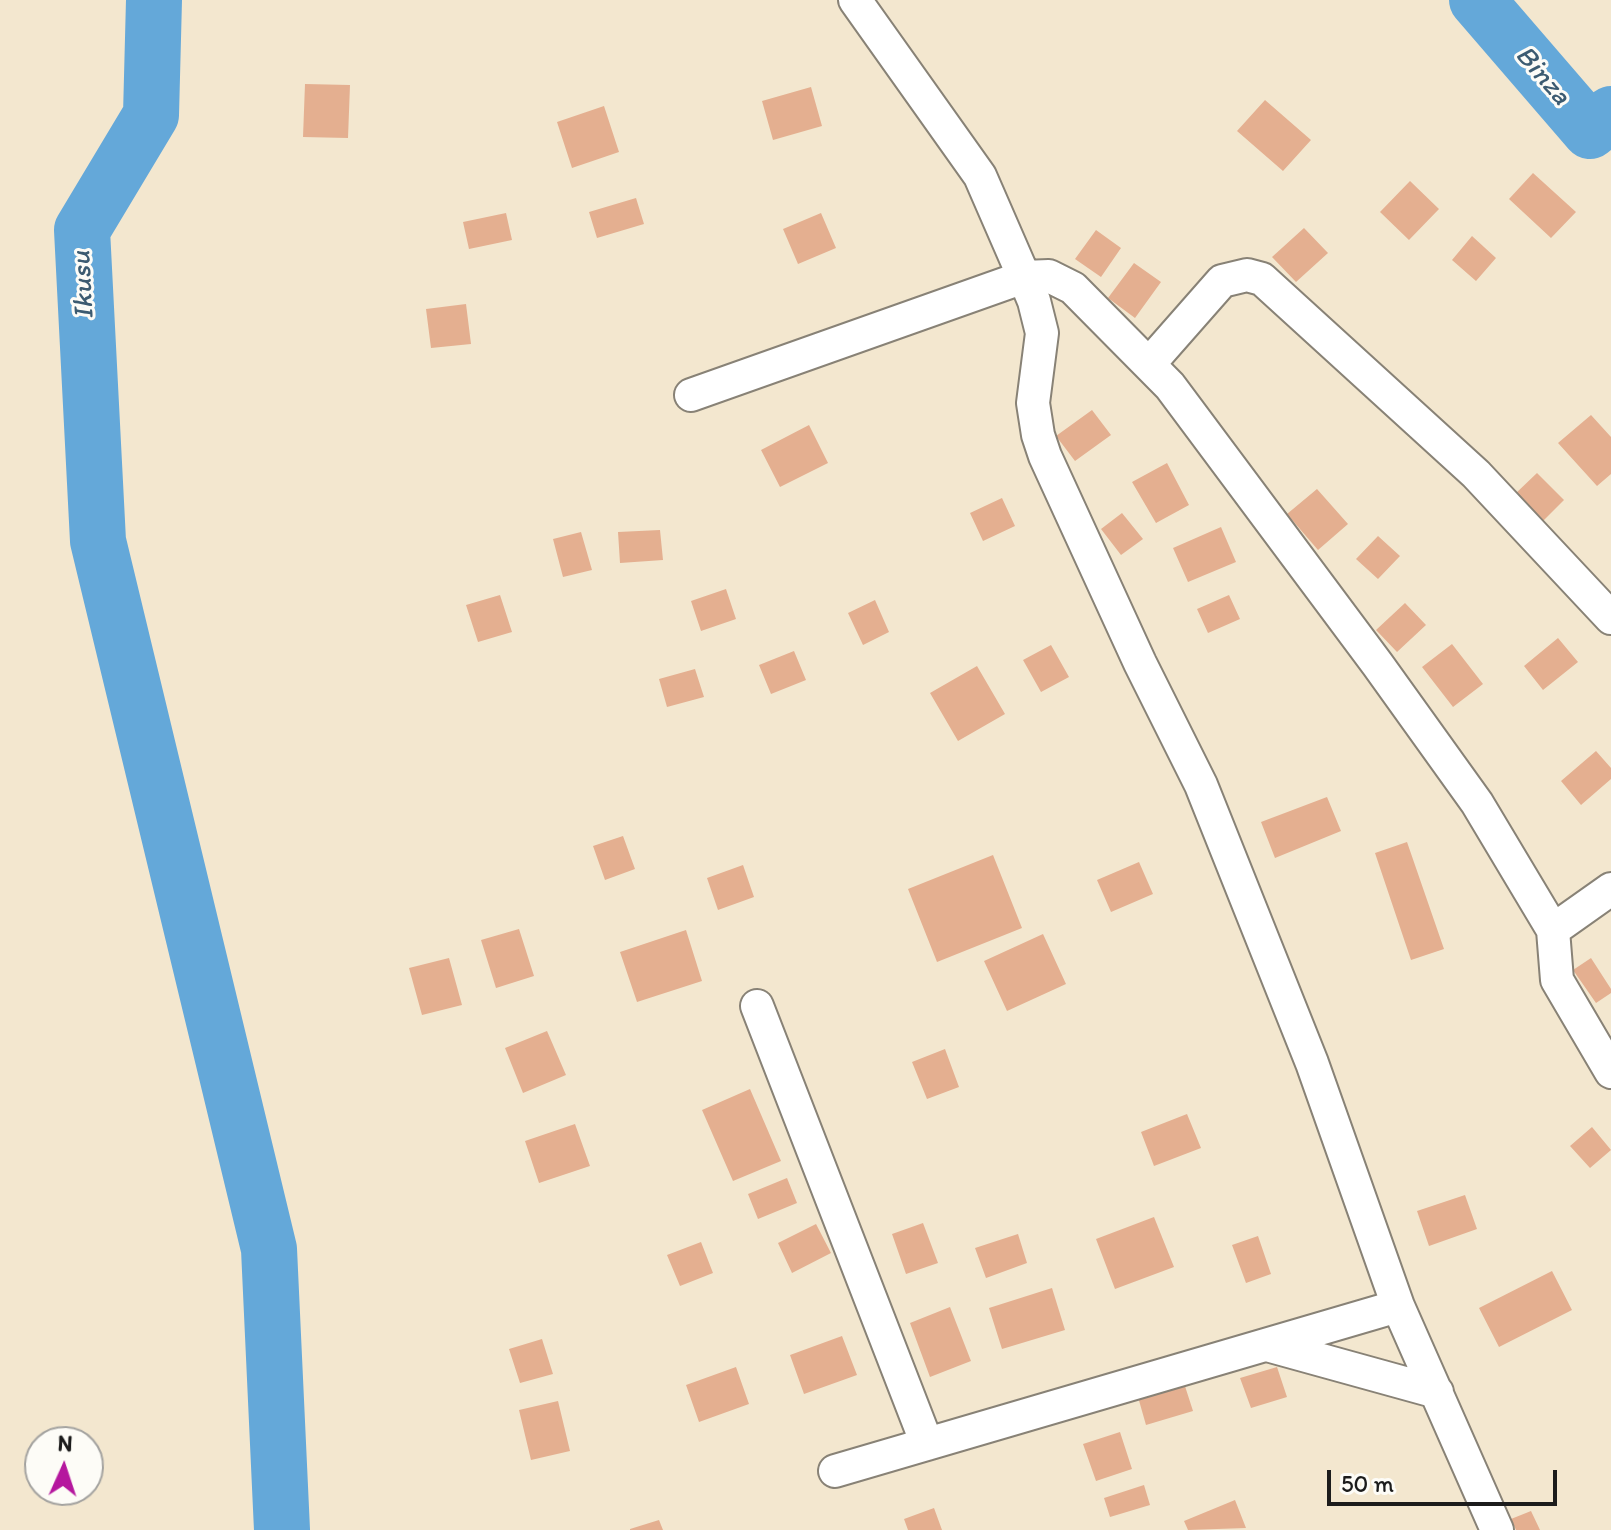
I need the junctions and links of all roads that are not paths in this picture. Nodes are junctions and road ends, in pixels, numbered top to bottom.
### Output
1 (855, 0) edge
2 (1024, 277) junction
3 (1149, 364) junction
4 (691, 395) dead end
5 (1611, 618) edge
6 (1611, 889) edge
7 (1553, 930) junction
8 (757, 1006) dead end
9 (1611, 1072) edge
10 (1398, 1306) junction
11 (1267, 1345) junction
12 (1437, 1392) junction
13 (927, 1444) junction
14 (835, 1471) dead end
15 (1497, 1530) edge

1 - 2 street
2 - 3 street
2 - 4 street
2 - 10 street
3 - 5 street
3 - 7 street
6 - 7 street
7 - 9 street
8 - 13 street
10 - 11 street
10 - 12 street
11 - 12 street
11 - 13 street
12 - 15 street
13 - 14 street

